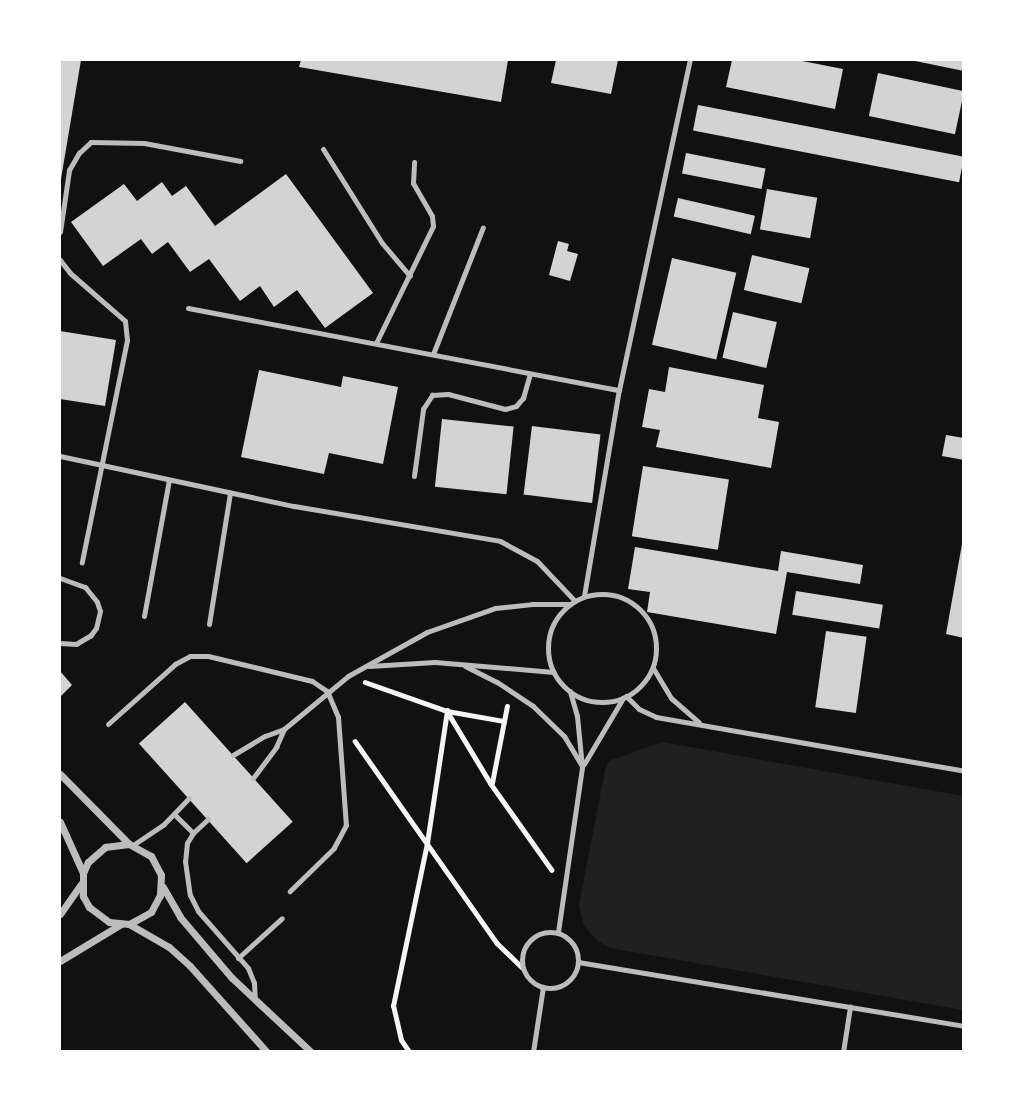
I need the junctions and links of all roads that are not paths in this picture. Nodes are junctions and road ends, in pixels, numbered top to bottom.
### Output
1 (690, 60) edge
2 (323, 149) dead end
3 (240, 161) dead end
4 (414, 162) dead end
5 (483, 227) dead end
6 (60, 232) edge
7 (60, 260) edge
8 (410, 276) junction
9 (188, 308) dead end
10 (376, 343) junction
11 (433, 354) junction
12 (530, 374) junction
13 (619, 390) junction
14 (60, 456) edge
15 (104, 465) junction
16 (414, 476) dead end
17 (169, 480) junction
18 (230, 493) junction
19 (82, 562) dead end
20 (60, 578) edge
21 (584, 596) junction
22 (572, 602) junction
23 (144, 616) dead end
24 (209, 624) dead end
25 (60, 643) edge
26 (460, 663) junction
27 (366, 666) junction
28 (653, 668) junction
29 (554, 672) junction
30 (327, 691) junction
31 (570, 691) junction
32 (625, 697) junction
33 (699, 722) junction
34 (108, 724) dead end
35 (284, 729) junction
36 (233, 755) dead end
37 (582, 767) junction
38 (964, 771) edge
39 (60, 774) edge
40 (253, 778) dead end
41 (189, 798) dead end
42 (174, 814) junction
43 (208, 819) dead end
44 (60, 822) edge
45 (192, 833) junction
46 (131, 845) junction
47 (83, 873) junction
48 (82, 883) junction
49 (162, 885) junction
50 (290, 891) dead end
51 (60, 914) edge
52 (282, 918) dead end
53 (125, 924) junction
54 (558, 932) junction
55 (238, 958) junction
56 (60, 961) edge
57 (578, 962) junction
58 (543, 987) junction
59 (255, 1000) junction
60 (850, 1007) junction
61 (964, 1026) edge
62 (267, 1052) edge
63 (311, 1052) edge
64 (533, 1052) edge
65 (843, 1052) edge

1 - 13 lane
2 - 8 lane
3 - 6 lane
4 - 8 lane
5 - 11 lane
7 - 15 lane
8 - 10 lane
9 - 10 lane
10 - 11 lane
11 - 12 lane
12 - 13 lane
12 - 16 lane
13 - 21 lane
14 - 15 lane
15 - 17 lane
15 - 19 lane
17 - 18 lane
17 - 23 lane
18 - 22 lane
18 - 24 lane
20 - 25 lane
21 - 22 lane
21 - 28 lane
22 - 27 lane
22 - 29 lane
26 - 27 lane
26 - 29 lane
26 - 37 lane
27 - 30 lane
28 - 32 lane
28 - 33 lane
29 - 31 lane
30 - 34 lane
30 - 35 lane
30 - 50 lane
31 - 32 lane
31 - 37 lane
32 - 33 lane
32 - 37 lane
33 - 38 lane
35 - 36 lane
35 - 40 lane
37 - 54 lane
39 - 46 street
41 - 42 lane
42 - 45 lane
42 - 46 lane
43 - 45 lane
44 - 47 street
45 - 55 lane
46 - 47 street
46 - 49 street
47 - 48 street
48 - 51 street
48 - 53 street
49 - 53 street
49 - 59 street
52 - 55 lane
53 - 56 street
53 - 62 street
54 - 57 lane
54 - 58 lane
55 - 59 lane
57 - 58 lane
57 - 60 lane
58 - 64 lane
59 - 63 street
60 - 61 lane
60 - 65 lane

